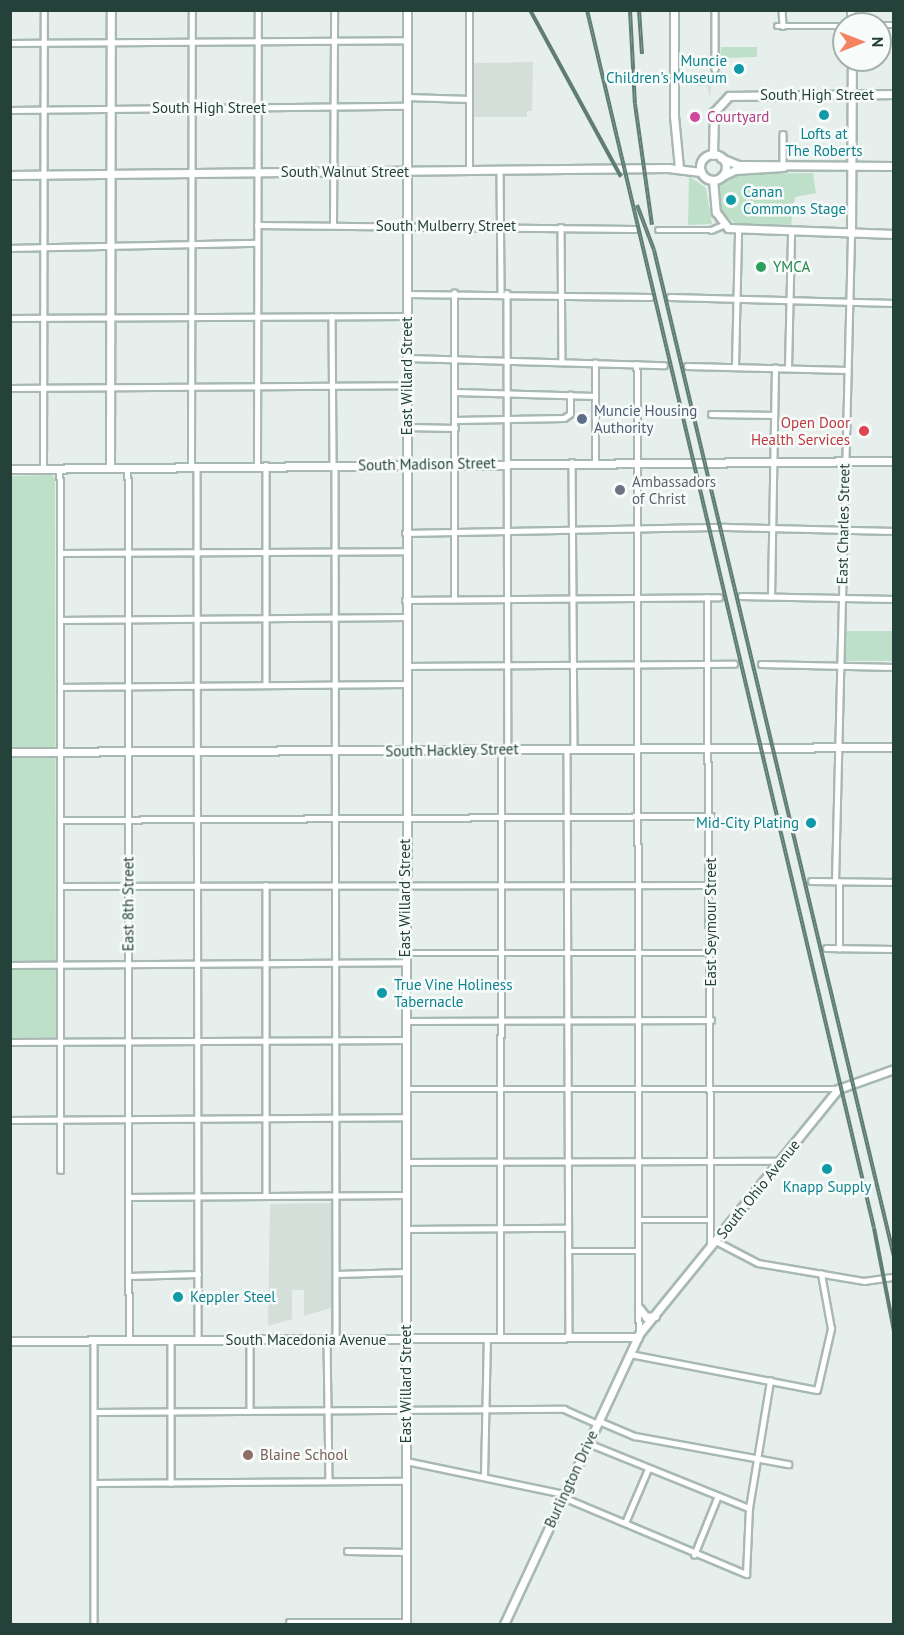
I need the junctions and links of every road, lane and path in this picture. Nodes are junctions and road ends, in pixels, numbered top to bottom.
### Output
1 (44, 10) edge
2 (111, 10) edge
3 (192, 10) edge
4 (258, 10) edge
5 (334, 10) edge
6 (407, 10) edge
7 (469, 10) edge
8 (674, 10) edge
9 (715, 10) edge
10 (782, 10) edge
11 (832, 26) edge
12 (333, 40) junction
13 (407, 40) junction
14 (258, 41) junction
15 (111, 42) junction
16 (191, 42) junction
17 (10, 43) edge
18 (44, 43) junction
19 (715, 69) dead end
20 (852, 72) edge
21 (894, 94) edge
22 (852, 95) junction
23 (469, 99) junction
24 (407, 102) junction
25 (333, 105) junction
26 (191, 108) junction
27 (258, 108) junction
28 (44, 109) junction
29 (110, 109) junction
30 (10, 110) edge
31 (783, 134) dead end
32 (713, 155) junction
33 (721, 158) junction
34 (701, 163) junction
35 (852, 166) junction
36 (894, 166) edge
37 (783, 167) junction
38 (679, 168) junction
39 (469, 171) junction
40 (500, 171) junction
41 (333, 172) junction
42 (407, 172) junction
43 (701, 172) junction
44 (191, 173) junction
45 (257, 173) junction
46 (43, 174) junction
47 (110, 174) junction
48 (10, 175) edge
49 (721, 177) junction
50 (713, 180) junction
51 (257, 225) junction
52 (333, 225) junction
53 (406, 225) junction
54 (501, 225) junction
55 (723, 225) junction
56 (561, 227) junction
57 (635, 229) dead end
58 (658, 230) dead end
59 (738, 230) junction
60 (791, 233) junction
61 (850, 234) junction
62 (894, 234) edge
63 (257, 243) junction
64 (191, 246) junction
65 (110, 247) junction
66 (10, 248) edge
67 (44, 248) junction
68 (454, 293) junction
69 (504, 293) junction
70 (407, 294) junction
71 (561, 294) junction
72 (650, 297) dead end
73 (670, 297) dead end
74 (736, 299) junction
75 (790, 300) junction
76 (849, 302) junction
77 (894, 303) edge
78 (332, 316) junction
79 (407, 316) junction
80 (110, 317) junction
81 (190, 317) junction
82 (257, 317) junction
83 (10, 318) edge
84 (44, 318) junction
85 (407, 358) junction
86 (455, 359) junction
87 (506, 361) junction
88 (562, 362) junction
89 (595, 363) junction
90 (637, 364) junction
91 (664, 365) dead end
92 (687, 366) dead end
93 (735, 367) junction
94 (775, 368) junction
95 (788, 368) junction
96 (847, 369) junction
97 (332, 385) junction
98 (407, 385) junction
99 (257, 386) junction
100 (110, 387) junction
101 (191, 387) junction
102 (10, 388) edge
103 (44, 388) junction
104 (455, 392) junction
105 (506, 394) junction
106 (570, 395) junction
107 (595, 396) junction
108 (711, 414) dead end
109 (774, 415) junction
110 (506, 419) junction
111 (455, 420) junction
112 (407, 427) junction
113 (455, 428) junction
114 (773, 459) junction
115 (843, 460) junction
116 (894, 461) edge
117 (572, 462) junction
118 (595, 462) junction
119 (637, 462) junction
120 (506, 463) junction
121 (406, 464) junction
122 (454, 464) junction
123 (266, 465) junction
124 (334, 465) junction
125 (257, 466) junction
126 (194, 467) junction
127 (110, 468) junction
128 (128, 468) junction
129 (10, 469) edge
130 (43, 469) junction
131 (60, 469) junction
132 (772, 529) junction
133 (842, 530) junction
134 (637, 531) junction
135 (894, 531) edge
136 (573, 532) junction
137 (405, 533) junction
138 (454, 533) junction
139 (507, 533) junction
140 (335, 551) junction
141 (405, 551) junction
142 (197, 552) junction
143 (267, 552) junction
144 (60, 553) junction
145 (128, 553) junction
146 (741, 596) dead end
147 (707, 597) junction
148 (719, 597) dead end
149 (771, 597) junction
150 (573, 598) junction
151 (639, 598) junction
152 (841, 598) junction
153 (454, 599) junction
154 (507, 599) junction
155 (894, 599) edge
156 (405, 600) junction
157 (266, 618) junction
158 (335, 618) junction
159 (405, 618) junction
160 (128, 619) junction
161 (197, 619) junction
162 (60, 620) junction
163 (639, 664) junction
164 (708, 664) junction
165 (734, 664) dead end
166 (761, 664) dead end
167 (574, 665) junction
168 (840, 665) junction
169 (405, 666) junction
170 (508, 666) junction
171 (894, 667) edge
172 (335, 684) junction
173 (405, 684) junction
174 (266, 685) junction
175 (197, 686) junction
176 (60, 687) junction
177 (129, 687) junction
178 (838, 747) junction
179 (894, 747) edge
180 (709, 748) junction
181 (638, 749) junction
182 (504, 750) junction
183 (570, 750) junction
184 (335, 751) junction
185 (405, 751) junction
186 (10, 752) edge
187 (128, 752) junction
188 (197, 752) junction
189 (60, 753) junction
190 (711, 816) junction
191 (567, 817) junction
192 (639, 817) junction
193 (335, 818) junction
194 (405, 818) junction
195 (500, 818) junction
196 (128, 819) junction
197 (197, 819) junction
198 (61, 820) junction
199 (812, 881) dead end
200 (837, 881) junction
201 (894, 882) edge
202 (335, 884) junction
203 (266, 885) junction
204 (500, 885) junction
205 (567, 885) junction
206 (639, 885) junction
207 (711, 885) junction
208 (60, 886) junction
209 (129, 886) junction
210 (197, 886) junction
211 (405, 886) junction
212 (826, 948) dead end
213 (839, 949) junction
214 (894, 949) edge
215 (639, 952) junction
216 (711, 952) junction
217 (405, 953) junction
218 (500, 953) junction
219 (567, 953) junction
220 (336, 962) junction
221 (405, 962) junction
222 (198, 963) junction
223 (267, 963) junction
224 (60, 964) junction
225 (129, 964) junction
226 (10, 965) edge
227 (639, 1020) junction
228 (711, 1020) junction
229 (405, 1021) junction
230 (500, 1021) junction
231 (568, 1021) junction
232 (336, 1040) junction
233 (405, 1040) junction
234 (198, 1041) junction
235 (267, 1041) junction
236 (10, 1042) edge
237 (61, 1042) junction
238 (129, 1042) junction
239 (894, 1069) edge
240 (568, 1088) junction
241 (639, 1088) junction
242 (711, 1088) junction
243 (406, 1089) junction
244 (500, 1089) junction
245 (838, 1089) junction
246 (406, 1117) junction
247 (267, 1118) junction
248 (336, 1118) junction
249 (129, 1119) junction
250 (198, 1119) junction
251 (10, 1120) edge
252 (61, 1120) junction
253 (639, 1160) junction
254 (500, 1161) junction
255 (568, 1161) junction
256 (711, 1161) junction
257 (781, 1161) junction
258 (406, 1162) junction
259 (61, 1170) dead end
260 (336, 1195) junction
261 (406, 1195) junction
262 (198, 1196) junction
263 (266, 1196) junction
264 (129, 1197) junction
265 (639, 1220) junction
266 (711, 1220) junction
267 (500, 1228) junction
268 (568, 1228) junction
269 (406, 1229) junction
270 (716, 1241) junction
271 (711, 1248) junction
272 (568, 1251) junction
273 (639, 1251) junction
274 (406, 1272) junction
275 (198, 1274) junction
276 (336, 1274) junction
277 (821, 1275) junction
278 (129, 1276) junction
279 (894, 1277) edge
280 (639, 1308) junction
281 (655, 1316) junction
282 (639, 1336) junction
283 (487, 1338) junction
284 (500, 1338) junction
285 (568, 1338) junction
286 (327, 1339) junction
287 (336, 1339) junction
288 (406, 1339) junction
289 (129, 1340) junction
290 (171, 1340) junction
291 (198, 1340) junction
292 (250, 1340) junction
293 (10, 1341) edge
294 (93, 1341) junction
295 (630, 1354) junction
296 (771, 1381) junction
297 (406, 1410) junction
298 (486, 1410) junction
299 (327, 1411) junction
300 (94, 1412) junction
301 (171, 1412) junction
302 (250, 1412) junction
303 (598, 1423) junction
304 (588, 1443) junction
305 (757, 1459) junction
306 (406, 1461) junction
307 (788, 1464) dead end
308 (648, 1469) junction
309 (484, 1477) junction
310 (406, 1480) junction
311 (329, 1481) junction
312 (94, 1483) junction
313 (171, 1483) junction
314 (563, 1495) junction
315 (717, 1498) junction
316 (749, 1508) junction
317 (625, 1523) junction
318 (347, 1551) dead end
319 (406, 1552) junction
320 (694, 1554) junction
321 (289, 1622) dead end
322 (406, 1623) edge
323 (94, 1624) edge
324 (504, 1624) edge

1 - 18 street
2 - 15 street
3 - 16 street
4 - 14 street
5 - 12 street
6 - 13 street, East Willard Street
7 - 23 street
8 - 38 street
9 - 19 street
10 - 11 street
12 - 13 street
12 - 14 street
12 - 25 street
13 - 24 street, East Willard Street
14 - 16 street
14 - 27 street
15 - 16 street
15 - 18 street
15 - 29 street
16 - 26 street
17 - 18 street
18 - 28 street
20 - 22 street, East Charles Street
21 - 22 street, South High Street
22 - 32 street, South High Street
22 - 35 street, East Charles Street
23 - 24 street, South High Street
23 - 39 street
24 - 25 street, South High Street
24 - 42 street, East Willard Street
25 - 27 street, South High Street
25 - 41 street
26 - 27 street, South High Street
26 - 29 street, South High Street
26 - 44 street
27 - 45 street
28 - 29 street, South High Street
28 - 30 street, South High Street
28 - 46 street
29 - 47 street
31 - 37 street
32 - 33 street
32 - 34 street
33 - 37 street
33 - 49 street
34 - 38 street, South Walnut Street
34 - 43 street
35 - 36 street
35 - 37 street
35 - 61 street, East Charles Street
37 - 49 street
38 - 40 street, South Walnut Street
38 - 43 street, South Walnut Street
39 - 40 street, South Walnut Street
39 - 42 street, South Walnut Street
40 - 54 street
41 - 42 street, South Walnut Street
41 - 45 street, South Walnut Street
41 - 52 street
42 - 53 street, East Willard Street
43 - 50 street
44 - 45 street, South Walnut Street
44 - 47 street, South Walnut Street
44 - 64 street
45 - 51 street
46 - 47 street, South Walnut Street
46 - 48 street, South Walnut Street
46 - 67 street
47 - 65 street
49 - 50 street
50 - 55 street
51 - 52 street, South Mulberry Street
51 - 63 street
52 - 53 street, South Mulberry Street
53 - 54 street, South Mulberry Street
53 - 70 street, East Willard Street
54 - 56 street, South Mulberry Street
54 - 69 street
55 - 58 street
55 - 59 street
56 - 57 street, South Mulberry Street
56 - 71 street
59 - 60 street
59 - 74 street
60 - 61 street
60 - 75 street
61 - 62 street
61 - 76 street, East Charles Street
63 - 64 street
63 - 82 street
64 - 65 street
64 - 81 street
65 - 67 street
65 - 80 street
66 - 67 street
67 - 84 street
68 - 69 street
68 - 70 street
68 - 86 street
69 - 71 street
69 - 87 street
70 - 79 street, East Willard Street
71 - 72 street
71 - 88 street
73 - 74 street
74 - 75 street
74 - 93 street
75 - 76 street
75 - 95 street
76 - 77 street
76 - 96 street, East Charles Street
78 - 79 street
78 - 82 street
78 - 97 street
79 - 85 street, East Willard Street
80 - 81 street
80 - 84 street
80 - 100 street
81 - 82 street
81 - 101 street
82 - 99 street
83 - 84 street
84 - 103 street
85 - 86 street
85 - 98 street, East Willard Street
86 - 87 street
86 - 104 street
87 - 88 street
87 - 105 street
88 - 89 street
89 - 90 street
89 - 107 street
90 - 91 street
90 - 119 street
92 - 93 street
93 - 94 street
94 - 95 street
94 - 109 street
95 - 96 street
96 - 115 street, East Charles Street
97 - 98 street
97 - 99 street
97 - 124 street
98 - 112 street, East Willard Street
99 - 101 street
99 - 125 street
100 - 101 street
100 - 103 street
100 - 127 street
101 - 126 street
102 - 103 street
103 - 130 street
104 - 105 street
104 - 111 street
105 - 106 street
105 - 110 street
106 - 107 street
106 - 110 street
107 - 118 street
108 - 109 street
109 - 114 street
110 - 111 street
110 - 120 street
111 - 113 street
112 - 113 street
112 - 121 street, East Willard Street
113 - 122 street
114 - 115 street, South Madison Street
114 - 119 street, South Madison Street
114 - 132 street
115 - 116 street, South Madison Street
115 - 133 street, East Charles Street
117 - 118 street, South Madison Street
117 - 120 street, South Madison Street
117 - 136 street
118 - 119 street, South Madison Street
119 - 134 street
120 - 122 street, South Madison Street
120 - 139 street
121 - 122 street, South Madison Street
121 - 124 street, South Madison Street
121 - 137 street, East Willard Street
122 - 138 street
123 - 124 street, South Madison Street
123 - 125 street, South Madison Street
123 - 143 street
124 - 140 street
125 - 126 street, South Madison Street
126 - 128 street, South Madison Street
126 - 142 street
127 - 128 street, South Madison Street
127 - 131 street, South Madison Street
128 - 145 street, East 8th Street
129 - 130 street, South Madison Street
130 - 131 street, South Madison Street
131 - 144 street
132 - 133 street
132 - 134 street
132 - 149 street
133 - 135 street
133 - 152 street, East Charles Street
134 - 136 street
134 - 151 street
136 - 139 street
136 - 150 street
137 - 138 street
137 - 141 street, East Willard Street
138 - 139 street
138 - 153 street
139 - 154 street
140 - 141 street
140 - 143 street
140 - 158 street
141 - 156 street, East Willard Street
142 - 143 street
142 - 145 street
142 - 161 street
143 - 157 street
144 - 145 street
144 - 162 street
145 - 160 street, East 8th Street
146 - 149 street
147 - 148 street
147 - 151 street
147 - 164 street, East Seymour Street
149 - 152 street
150 - 151 street
150 - 154 street
150 - 167 street
151 - 163 street
152 - 155 street
152 - 168 street, East Charles Street
153 - 154 street
153 - 156 street
154 - 170 street
156 - 159 street, East Willard Street
157 - 158 street
157 - 161 street
157 - 174 street
158 - 159 street
158 - 172 street
159 - 169 street, East Willard Street
160 - 161 street
160 - 162 street
160 - 177 street, East 8th Street
161 - 175 street
162 - 176 street
163 - 164 street
163 - 167 street
163 - 181 street
164 - 165 street
164 - 180 street, East Seymour Street
166 - 168 street
167 - 170 street
167 - 183 street
168 - 171 street
168 - 178 street, East Charles Street
169 - 170 street
169 - 173 street, East Willard Street
170 - 182 street
172 - 173 street
172 - 174 street
172 - 184 street
173 - 185 street, East Willard Street
174 - 175 street
175 - 177 street
175 - 188 street
176 - 177 street
176 - 189 street
177 - 187 street, East 8th Street
178 - 179 street, South Hackley Street
178 - 180 street, South Hackley Street
178 - 200 street, East Charles Street
180 - 181 street, South Hackley Street
180 - 190 street, East Seymour Street
181 - 183 street, South Hackley Street
181 - 192 street
182 - 183 street, South Hackley Street
182 - 185 street, South Hackley Street
182 - 195 street
183 - 191 street
184 - 185 street, South Hackley Street
184 - 188 street, South Hackley Street
184 - 193 street
185 - 194 street, East Willard Street
186 - 189 street, South Hackley Street
187 - 188 street, South Hackley Street
187 - 189 street, South Hackley Street
187 - 196 street, East 8th Street
188 - 197 street
189 - 198 street
190 - 192 street
190 - 207 street, East Seymour Street
191 - 192 street
191 - 195 street
191 - 205 street
192 - 206 street
193 - 194 street
193 - 197 street
193 - 202 street
194 - 195 street
194 - 211 street, East Willard Street
195 - 204 street
196 - 197 street
196 - 198 street
196 - 209 street, East 8th Street
197 - 210 street
198 - 208 street
199 - 200 street
200 - 201 street
200 - 213 street, East Charles Street
202 - 203 street
202 - 211 street
202 - 220 street
203 - 210 street
203 - 223 street
204 - 205 street
204 - 211 street
204 - 218 street
205 - 206 street
205 - 219 street
206 - 207 street
206 - 215 street
207 - 216 street, East Seymour Street
208 - 209 street
208 - 224 street
209 - 210 street
209 - 225 street, East 8th Street
210 - 222 street
211 - 217 street, East Willard Street
212 - 213 street
213 - 214 street
215 - 216 street
215 - 219 street
215 - 227 street
216 - 228 street, East Seymour Street
217 - 218 street
217 - 221 street, East Willard Street
218 - 219 street
218 - 230 street
219 - 231 street
220 - 221 street
220 - 223 street
220 - 232 street
221 - 229 street, East Willard Street
222 - 223 street
222 - 225 street
222 - 234 street
223 - 235 street
224 - 225 street
224 - 226 street
224 - 237 street
225 - 238 street, East 8th Street
227 - 228 street
227 - 231 street
227 - 241 street
228 - 242 street, East Seymour Street
229 - 230 street
229 - 233 street, East Willard Street
230 - 231 street
230 - 244 street
231 - 240 street
232 - 233 street
232 - 235 street
232 - 248 street
233 - 243 street, East Willard Street
234 - 235 street
234 - 238 street
234 - 250 street
235 - 247 street
236 - 237 street
237 - 238 street
237 - 252 street
238 - 249 street, East 8th Street
239 - 245 street
240 - 241 street
240 - 244 street
240 - 255 street
241 - 242 street
241 - 253 street
242 - 245 street
242 - 256 street, East Seymour Street
243 - 244 street
243 - 246 street, East Willard Street
244 - 254 street
245 - 257 street, South Ohio Avenue
246 - 248 street
246 - 258 street, East Willard Street
247 - 248 street
247 - 250 street
247 - 263 street
248 - 260 street
249 - 250 street
249 - 252 street
249 - 264 street, East 8th Street
250 - 262 street
251 - 252 street
252 - 259 street
253 - 255 street
253 - 256 street
253 - 265 street
254 - 255 street
254 - 258 street
254 - 267 street
255 - 268 street
256 - 257 street
256 - 266 street, East Seymour Street
257 - 270 street, South Ohio Avenue
258 - 261 street, East Willard Street
260 - 261 street
260 - 263 street
260 - 276 street
261 - 269 street, East Willard Street
262 - 263 street
262 - 264 street
262 - 275 street
264 - 278 street, East 8th Street
265 - 266 street
265 - 273 street
266 - 271 street, East Seymour Street
267 - 268 street
267 - 269 street
267 - 284 street
268 - 272 street
269 - 274 street, East Willard Street
270 - 271 street, South Ohio Avenue
270 - 277 street
271 - 281 street, South Ohio Avenue
272 - 273 street
272 - 285 street
273 - 280 street
274 - 276 street
274 - 288 street, East Willard Street
275 - 278 street
275 - 291 street
276 - 287 street
277 - 279 street
277 - 296 street
278 - 289 street, East 8th Street
280 - 281 street
280 - 282 street
281 - 282 street, South Ohio Avenue
282 - 285 street, South Macedonia Avenue
282 - 295 street, Burlington Drive
283 - 284 street, South Macedonia Avenue
283 - 288 street, South Macedonia Avenue
283 - 298 street
284 - 285 street, South Macedonia Avenue
286 - 287 street, South Macedonia Avenue
286 - 292 street, South Macedonia Avenue
286 - 299 street
287 - 288 street, South Macedonia Avenue
288 - 297 street, East Willard Street
289 - 290 street, South Macedonia Avenue
289 - 294 street, South Macedonia Avenue
290 - 291 street, South Macedonia Avenue
290 - 301 street
291 - 292 street, South Macedonia Avenue
292 - 302 street
293 - 294 street, South Macedonia Avenue
294 - 300 street
295 - 296 street
295 - 303 street, Burlington Drive
296 - 305 street
297 - 298 street
297 - 299 street
297 - 306 street, East Willard Street
298 - 303 street
298 - 309 street
299 - 302 street
299 - 311 street
300 - 301 street
300 - 312 street
301 - 302 street
301 - 313 street
303 - 304 street, Burlington Drive
303 - 305 street
304 - 308 street
304 - 314 street, Burlington Drive
305 - 307 street
305 - 316 street
306 - 309 street
306 - 310 street, East Willard Street
308 - 315 street
308 - 317 street
309 - 314 street
310 - 311 street
310 - 319 street, East Willard Street
311 - 313 street
312 - 313 street
312 - 323 street
314 - 317 street
314 - 324 street, Burlington Drive
315 - 316 street
315 - 320 street
316 - 320 street
317 - 320 street
318 - 319 street
319 - 322 street, East Willard Street
321 - 322 street

